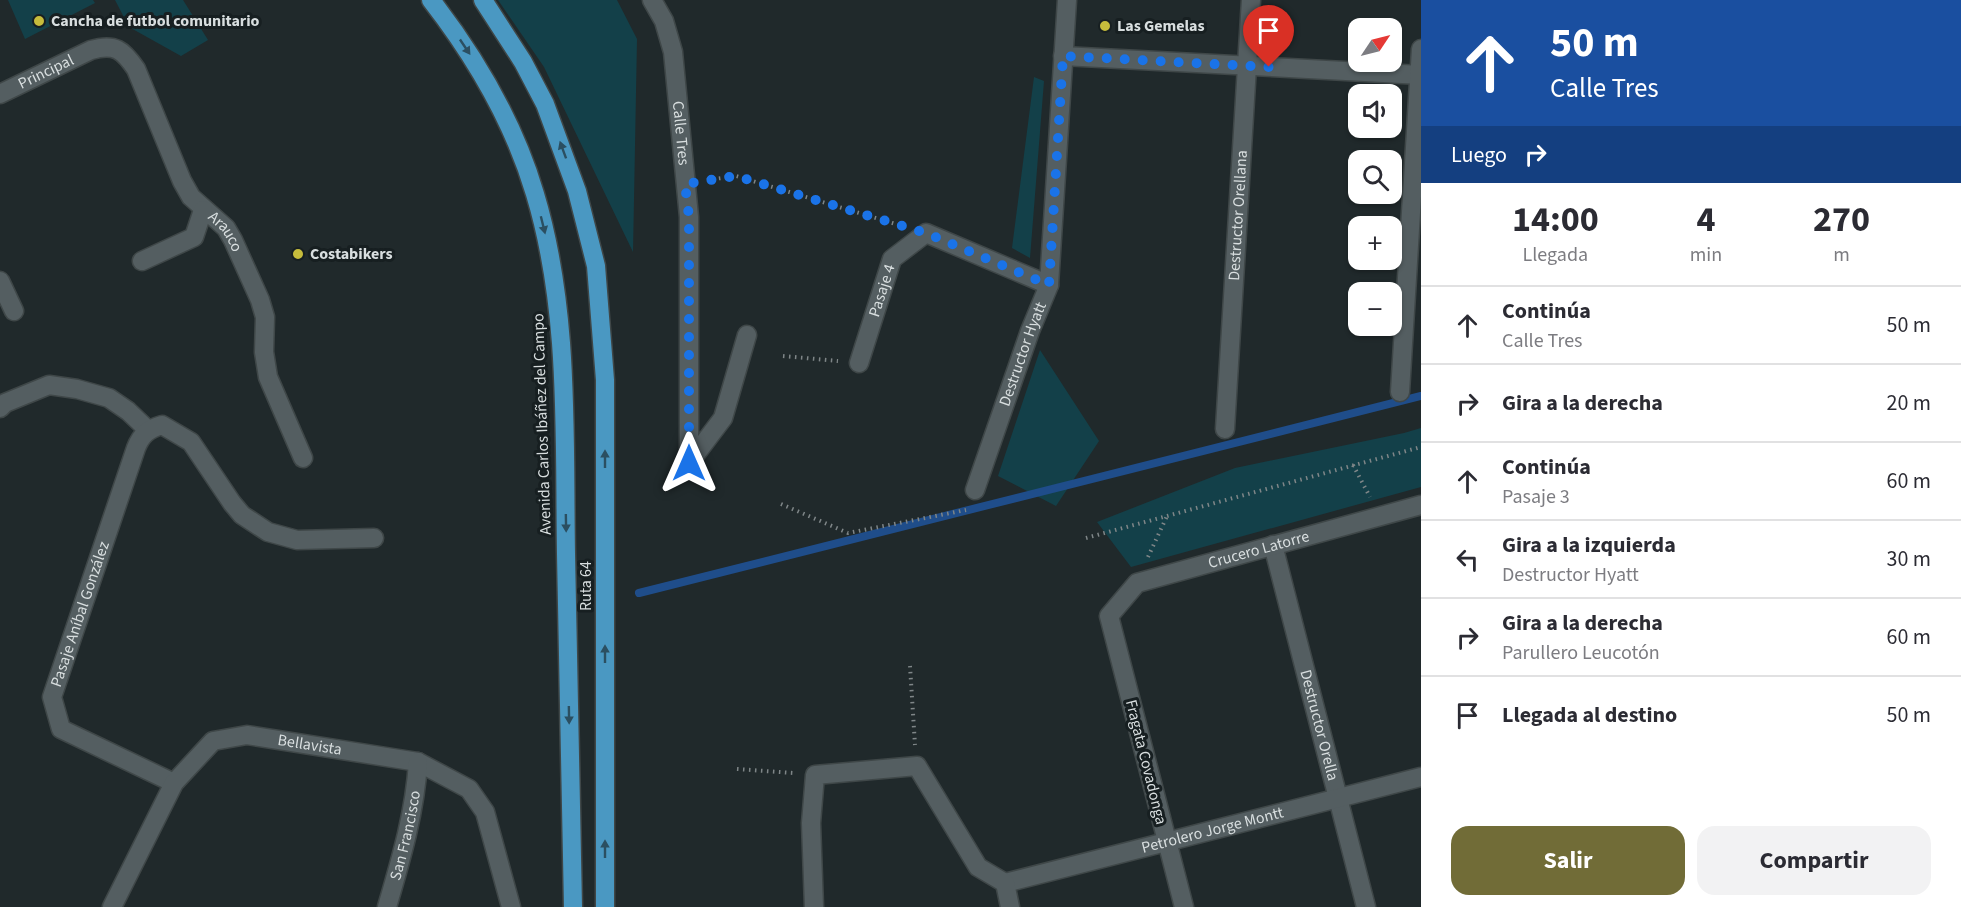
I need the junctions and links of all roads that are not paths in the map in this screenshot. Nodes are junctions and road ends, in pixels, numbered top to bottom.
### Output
1 (431, 0) edge
2 (483, 0) edge
3 (652, 0) edge
4 (1067, 0) edge
5 (1251, 0) edge
6 (1421, 49) edge
7 (91, 50) joint
8 (1063, 56) junction
9 (1247, 66) junction
10 (1420, 75) edge
11 (0, 94) edge
12 (203, 210) junction
13 (142, 261) dead end
14 (0, 281) edge
15 (1049, 285) junction
16 (14, 311) dead end
17 (747, 335) dead end
18 (860, 363) road end
19 (1400, 392) dead end
20 (0, 408) edge
21 (1225, 429) dead end
22 (148, 430) junction
23 (303, 458) dead end
24 (975, 490) road end
25 (1421, 505) edge
26 (374, 538) dead end
27 (1273, 545) junction
28 (566, 552) joint
29 (1109, 616) joint
30 (418, 762) junction
31 (1421, 777) edge
32 (174, 783) junction
33 (1338, 798) junction
34 (1167, 842) junction
35 (1005, 883) junction
36 (112, 907) edge
37 (387, 907) edge
38 (511, 907) edge
39 (573, 907) edge
40 (605, 907) edge
41 (814, 907) edge
42 (1010, 907) edge
43 (1184, 907) edge
44 (1366, 907) edge

1 -> 28 highway, Avenida Carlos Ibáñez del Campo
40 -> 2 highway, Ruta 64
3 - 17 street, Calle Tres
4 - 8 street, Destructor Hyatt
5 - 9 street, Destructor Orellana
6 - 10 street
7 - 11 street, Principal
7 - 12 street, Arauco
8 - 9 street
8 - 15 street, Destructor Hyatt
9 - 10 street
9 - 21 street, Destructor Orellana
10 - 19 street
12 - 13 street
12 - 23 street, Arauco
14 - 16 street
15 - 18 street, Pasaje 4
15 - 24 street, Destructor Hyatt
20 - 22 street
22 - 26 street
22 - 32 street, Pasaje Aníbal González
25 - 27 street, Crucero Latorre
27 - 29 street, Crucero Latorre
27 - 33 street, Destructor Orella
28 -> 39 highway, Ruta 64
29 - 34 street, Fragata Covadonga
30 - 32 street, Bellavista
30 - 37 street, San Francisco
30 - 38 street, Bellavista
31 - 33 street, Petrolero Jorge Montt
32 - 36 street, Bellavista
33 - 34 street, Petrolero Jorge Montt
33 - 44 street, Destructor Orella
34 - 35 street, Petrolero Jorge Montt
34 - 43 street, Fragata Covadonga
35 - 41 street
35 - 42 street

